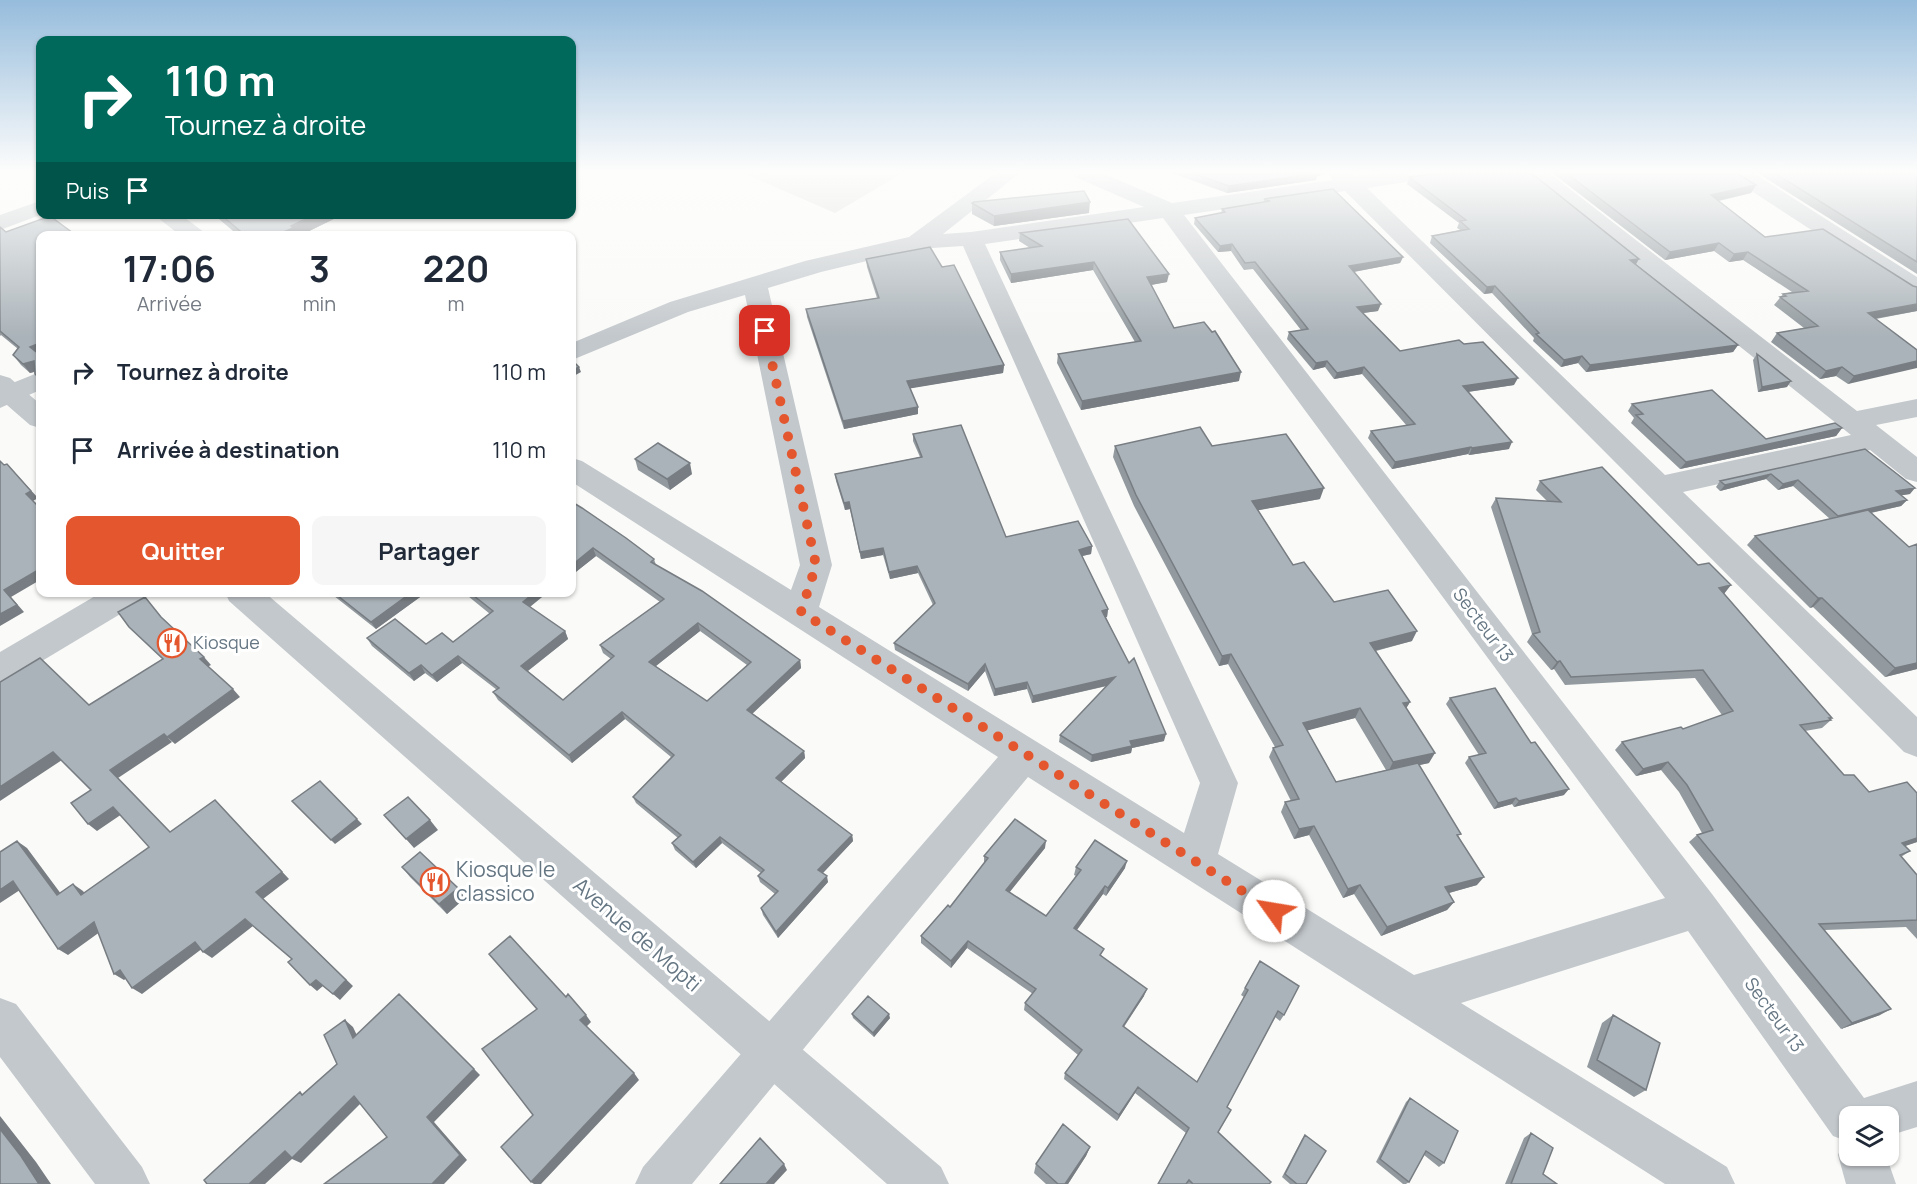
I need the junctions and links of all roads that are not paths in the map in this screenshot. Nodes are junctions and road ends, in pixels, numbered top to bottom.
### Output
1 (937, 227) edge
2 (1051, 227) edge
3 (1182, 227) edge
4 (1394, 227) edge
5 (1605, 227) edge
6 (1823, 227) edge
7 (971, 239) junction
8 (917, 242) junction
9 (755, 284) junction
10 (1917, 288) edge
11 (576, 350) edge
12 (36, 381) edge
13 (4, 392) edge
14 (1917, 408) edge
15 (36, 416) edge
16 (1852, 421) junction
17 (1875, 439) junction
18 (576, 471) edge
19 (1917, 472) edge
20 (1659, 487) junction
21 (122, 597) edge
22 (247, 597) edge
23 (801, 612) junction
24 (0, 669) edge
25 (1917, 741) edge
26 (1025, 753) junction
27 (1195, 862) junction
28 (1697, 908) junction
29 (1413, 997) junction
30 (0, 1020) edge
31 (772, 1052) junction
32 (1917, 1104) edge
33 (1841, 1106) edge
34 (1899, 1109) edge
35 (1865, 1166) edge
36 (125, 1184) edge
37 (660, 1184) edge
38 (924, 1184) edge
39 (1710, 1184) edge
40 (1871, 1184) edge

1 - 8 street
2 - 7 street
3 - 28 street, Secteur 13
4 - 20 street
5 - 16 street
6 - 10 street
7 - 8 street
7 - 27 street
8 - 9 street
9 - 11 street
9 - 23 street
12 - 13 street
13 - 15 street
14 - 16 street
16 - 17 street
17 - 19 street
17 - 20 street
18 - 23 street
20 - 25 street
21 - 24 street
22 - 31 street, Avenue de Mopti
23 - 26 street
26 - 27 street
26 - 31 street
27 - 29 street
28 - 29 street
28 - 33 street, Secteur 13
29 - 39 street
30 - 36 street
31 - 37 street
31 - 38 street, Avenue de Mopti
32 - 34 street
35 - 40 street

